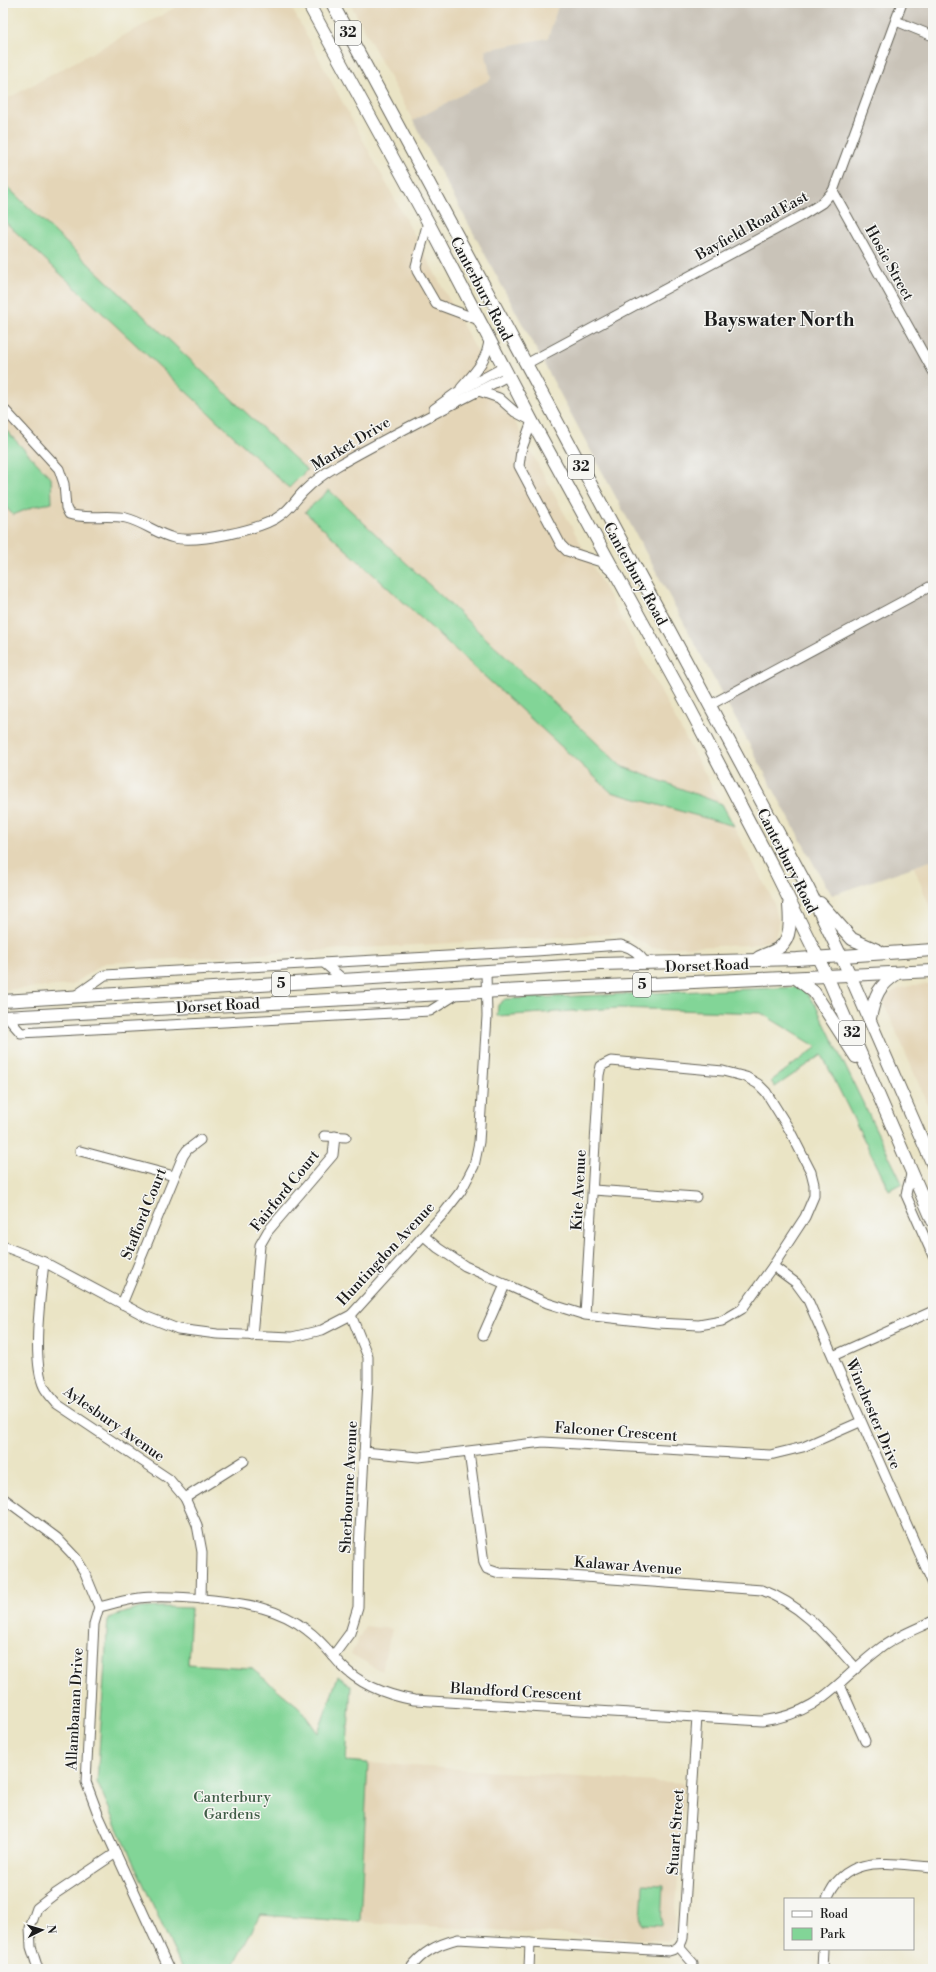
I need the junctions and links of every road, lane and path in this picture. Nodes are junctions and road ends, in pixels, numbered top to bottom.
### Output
1 (308, 3) edge
2 (332, 3) edge
3 (902, 3) edge
4 (896, 21) junction
5 (933, 36) edge
6 (367, 68) junction
7 (351, 83) junction
8 (833, 191) junction
9 (428, 222) junction
10 (479, 320) junction
11 (489, 339) junction
12 (526, 364) junction
13 (933, 370) edge
14 (506, 371) junction
15 (479, 391) junction
16 (456, 393) junction
17 (3, 408) edge
18 (431, 413) junction
19 (532, 421) junction
20 (621, 581) junction
21 (933, 585) edge
22 (650, 595) junction
23 (634, 604) junction
24 (710, 705) junction
25 (808, 888) junction
26 (789, 901) junction
27 (933, 950) edge
28 (884, 952) junction
29 (841, 956) junction
30 (818, 958) junction
31 (753, 960) junction
32 (645, 962) junction
33 (324, 963) junction
34 (933, 971) edge
35 (486, 972) junction
36 (899, 973) junction
37 (850, 975) junction
38 (827, 976) junction
39 (796, 978) junction
40 (344, 980) junction
41 (488, 991) junction
42 (458, 993) junction
43 (75, 996) junction
44 (3, 1001) edge
45 (4, 1016) edge
46 (870, 1018) junction
47 (877, 1090) junction
48 (324, 1136) dead end
49 (336, 1136) junction
50 (346, 1137) dead end
51 (200, 1140) dead end
52 (80, 1151) dead end
53 (933, 1165) edge
54 (911, 1172) junction
55 (174, 1176) junction
56 (593, 1190) junction
57 (696, 1197) dead end
58 (933, 1221) edge
59 (424, 1236) junction
60 (3, 1246) edge
61 (933, 1256) edge
62 (44, 1262) junction
63 (773, 1266) junction
64 (505, 1285) junction
65 (122, 1304) junction
66 (933, 1311) edge
67 (351, 1315) junction
68 (585, 1315) junction
69 (483, 1335) dead end
70 (252, 1336) junction
71 (833, 1356) junction
72 (860, 1422) junction
73 (364, 1452) junction
74 (469, 1452) junction
75 (244, 1461) dead end
76 (3, 1498) edge
77 (185, 1498) junction
78 (933, 1584) edge
79 (201, 1599) junction
80 (99, 1607) junction
81 (933, 1621) edge
82 (333, 1656) junction
83 (856, 1668) junction
84 (840, 1685) junction
85 (697, 1717) junction
86 (865, 1741) dead end
87 (116, 1853) junction
88 (933, 1867) edge
89 (827, 1898) edge
90 (530, 1943) junction
91 (679, 1947) junction
92 (823, 1950) edge
93 (693, 1963) dead end
94 (38, 1969) edge
95 (169, 1969) edge
96 (410, 1969) edge
97 (529, 1969) edge
98 (822, 1969) edge

1 - 7 main road, Canterbury Road / 32
2 - 6 main road, Canterbury Road / 32
3 - 4 street, Bayfield Road East
4 - 5 street
4 - 8 street, Bayfield Road East
6 - 7 main road
6 - 12 main road, Canterbury Road / 32
7 - 9 main road, Canterbury Road / 32
8 - 12 street, Bayfield Road East
8 - 13 street, Hosie Street
9 - 10 main road, Canterbury Road / 32
9 - 10 street
10 - 11 main road, Canterbury Road / 32
11 - 14 main road, Canterbury Road / 32
11 - 16 street
12 - 14 main road
12 - 22 main road, Canterbury Road / 32
14 - 15 street, Market Drive
14 - 16 street, Market Drive
14 - 19 main road, Canterbury Road / 32
15 - 18 street, Market Drive
15 - 19 street
16 - 18 street, Market Drive
17 - 18 street, Market Drive
19 - 20 main road, Canterbury Road / 32
19 - 20 street
20 - 23 main road, Canterbury Road / 32
21 - 24 street
22 - 23 main road
22 - 24 main road, Canterbury Road / 32
23 - 26 main road, Canterbury Road / 32
24 - 25 main road, Canterbury Road / 32
25 - 28 main road
25 - 29 main road, Canterbury Road / 32
26 - 30 main road, Canterbury Road / 32
26 - 31 main road
27 - 28 main road, Dorset Road / 5
28 - 29 main road, Dorset Road / 5
29 - 30 main road, Dorset Road / 5
29 - 37 main road, Canterbury Road / 32
30 - 31 main road, Dorset Road / 5
30 - 38 main road, Canterbury Road / 32
31 - 32 main road, Dorset Road / 5
32 - 33 street, Dorset Road
32 - 35 main road, Dorset Road / 5
33 - 40 street
33 - 43 street, Dorset Road
34 - 36 main road, Dorset Road / 5
35 - 40 main road, Dorset Road / 5
35 - 41 street, Huntingdon Avenue
36 - 37 main road, Dorset Road / 5
36 - 46 main road
37 - 38 main road, Dorset Road / 5
37 - 46 main road, Canterbury Road / 32
38 - 39 main road, Dorset Road / 5
38 - 47 main road, Canterbury Road / 32
39 - 41 main road, Dorset Road / 5
39 - 47 main road
40 - 43 main road, Dorset Road / 5
41 - 42 main road, Dorset Road / 5
41 - 59 street, Huntingdon Avenue
42 - 45 main road, Dorset Road / 5
42 - 45 street, Dorset Road
43 - 44 main road, Dorset Road / 5
46 - 53 main road, Canterbury Road / 32
47 - 54 main road, Canterbury Road / 32
48 - 49 street
49 - 50 street
49 - 70 street, Fairford Court
51 - 55 street, Stafford Court
52 - 55 street
54 - 58 main road, Canterbury Road / 32
54 - 61 street
55 - 65 street, Stafford Court
56 - 57 street
56 - 63 street, Kite Avenue
56 - 68 street, Kite Avenue
59 - 64 street
59 - 67 street, Huntingdon Avenue
60 - 62 street, Huntingdon Avenue
62 - 65 street, Huntingdon Avenue
62 - 77 street, Aylesbury Avenue
63 - 68 street
63 - 71 street, Winchester Drive
64 - 68 street
64 - 69 street
65 - 70 street, Huntingdon Avenue
66 - 71 street
67 - 70 street, Huntingdon Avenue
67 - 73 street, Sherbourne Avenue
71 - 72 street, Winchester Drive
72 - 74 street, Falconer Crescent
72 - 78 street, Winchester Drive
73 - 74 street, Falconer Crescent
73 - 82 street, Sherbourne Avenue
74 - 83 street, Kalawar Avenue
75 - 77 street
76 - 80 street
77 - 79 street, Aylesbury Avenue
79 - 80 street, Blandford Crescent
79 - 82 street, Blandford Crescent
80 - 87 street, Allambanan Drive
81 - 83 street, Blandford Crescent
82 - 85 street, Blandford Crescent
83 - 84 street, Blandford Crescent
84 - 85 street, Blandford Crescent
84 - 86 street
85 - 91 street, Stuart Street
87 - 94 street
87 - 95 street, Allambanan Drive
88 - 89 street
90 - 91 street
90 - 96 street
90 - 97 street
91 - 93 street
92 - 98 street

